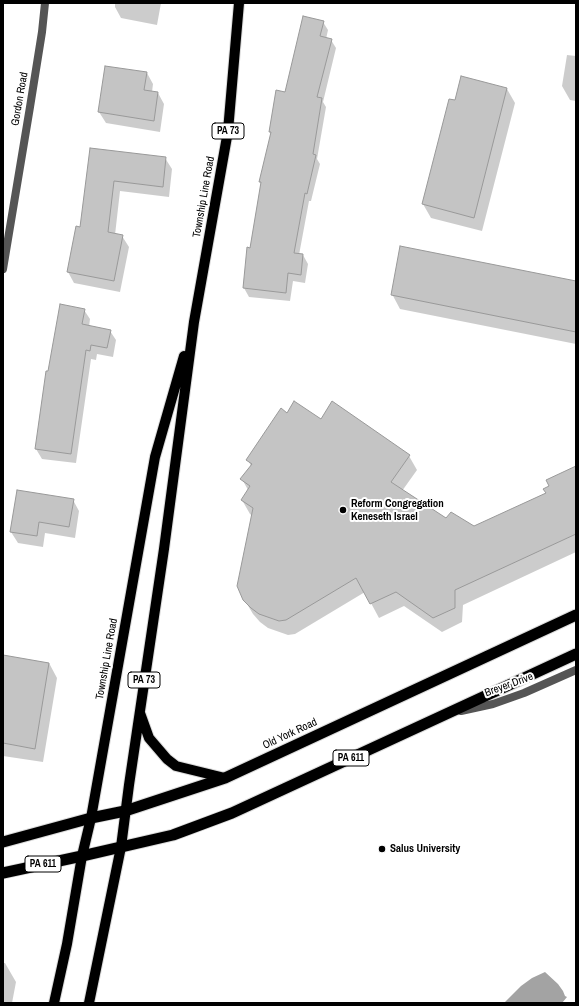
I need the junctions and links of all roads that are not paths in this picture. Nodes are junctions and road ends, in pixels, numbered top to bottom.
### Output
1 (45, 3) edge
2 (239, 3) edge
3 (3, 269) edge
4 (194, 322) junction
5 (576, 615) edge
6 (576, 654) edge
7 (576, 670) edge
8 (139, 712) junction
9 (446, 714) junction
10 (225, 778) junction
11 (125, 811) junction
12 (91, 818) junction
13 (3, 842) edge
14 (121, 847) junction
15 (82, 856) junction
16 (3, 873) edge
17 (54, 1003) edge
18 (89, 1003) edge

1 - 3 street, Gordon Road
2 - 4 main road, Township Line Road / PA 73
4 - 8 main road, Township Line Road / PA 73
4 - 12 main road, Township Line Road / PA 73
5 - 10 highway, Old York Road
6 - 9 highway, PA 611
7 - 9 street, Breyer Drive
8 - 10 main road
8 - 11 main road, Township Line Road / PA 73
9 - 14 highway, PA 611
10 - 11 highway, Old York Road
11 - 12 highway, Old York Road
11 - 14 main road, Township Line Road / PA 73
12 - 13 highway, Old York Road
12 - 15 main road, Township Line Road / PA 73
14 - 15 highway, PA 611
14 - 18 main road, Township Line Road / PA 73
15 - 16 highway, PA 611
15 - 17 main road, Township Line Road / PA 73

